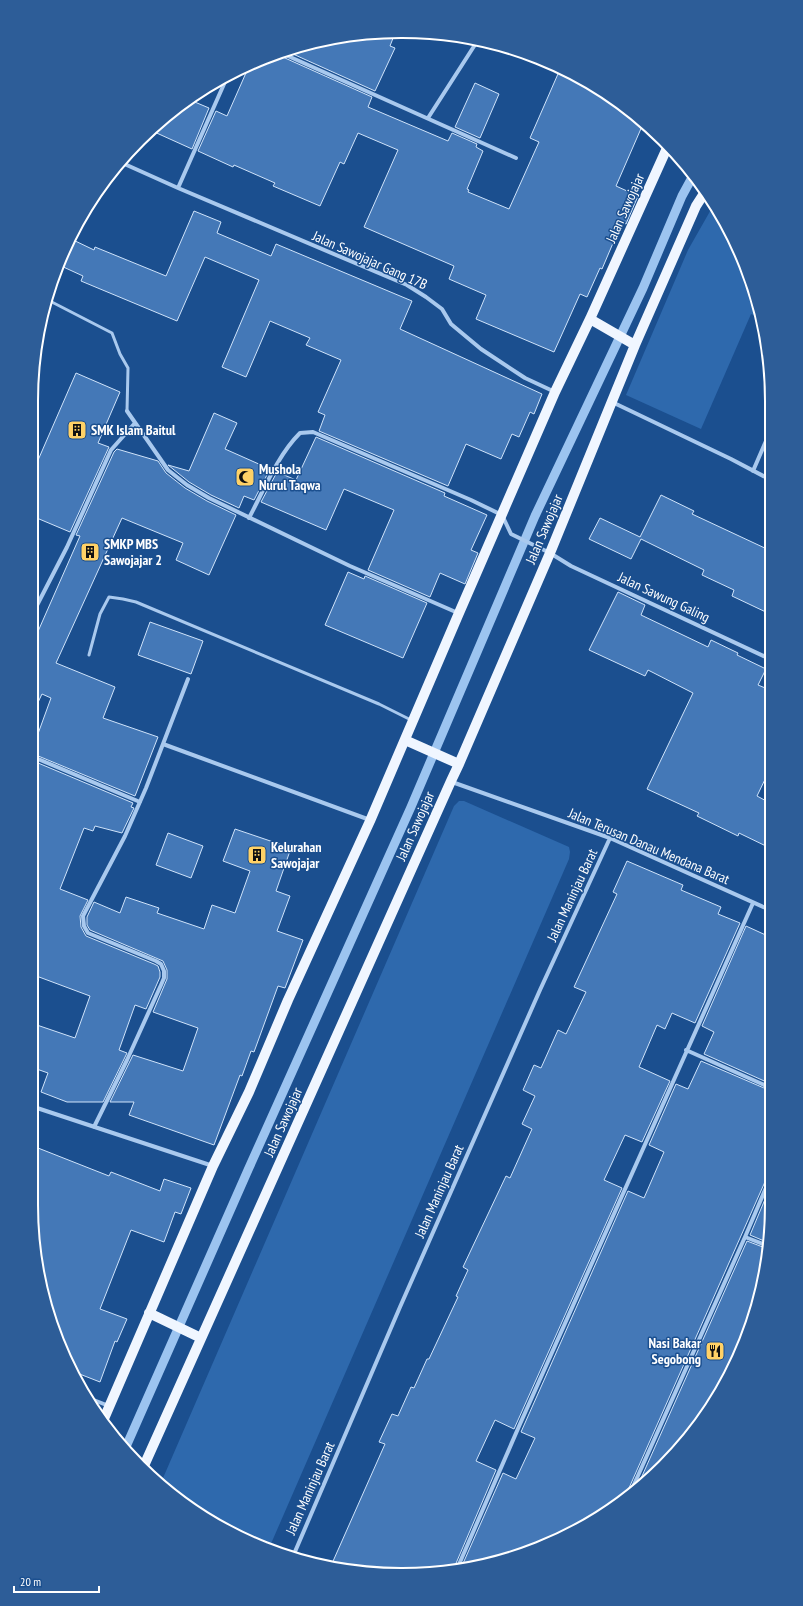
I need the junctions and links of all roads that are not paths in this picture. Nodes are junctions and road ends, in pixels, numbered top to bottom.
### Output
1 (474, 46) edge
2 (288, 56) edge
3 (224, 85) edge
4 (428, 118) junction
5 (666, 151) edge
6 (516, 158) dead end
7 (126, 165) edge
8 (178, 188) junction
9 (702, 197) edge
10 (52, 302) edge
11 (590, 319) junction
12 (635, 345) junction
13 (555, 392) junction
14 (612, 402) junction
15 (127, 410) joint
16 (136, 423) junction
17 (765, 443) edge
18 (753, 471) junction
19 (765, 477) edge
20 (502, 515) junction
21 (249, 518) junction
22 (545, 551) junction
23 (38, 603) edge
24 (458, 613) junction
25 (89, 655) dead end
26 (765, 656) edge
27 (188, 679) dead end
28 (413, 721) junction
29 (405, 740) junction
30 (163, 744) junction
31 (38, 759) edge
32 (460, 764) junction
33 (450, 781) junction
34 (140, 802) junction
35 (370, 820) junction
36 (610, 838) junction
37 (753, 903) junction
38 (765, 908) edge
39 (686, 1050) junction
40 (765, 1085) edge
41 (38, 1108) edge
42 (94, 1127) junction
43 (213, 1166) junction
44 (765, 1190) edge
45 (745, 1237) junction
46 (763, 1244) edge
47 (149, 1313) junction
48 (201, 1338) junction
49 (96, 1401) edge
50 (109, 1406) junction
51 (105, 1415) edge
52 (146, 1464) edge
53 (635, 1483) edge
54 (295, 1552) edge
55 (460, 1563) edge

1 - 4 street
2 - 4 street
3 - 8 street
4 - 6 street
5 - 11 main road, Jalan Sawojajar
7 - 8 street, Jalan Sawojajar Gang 17B
8 - 13 street, Jalan Sawojajar Gang 17B
9 - 12 main road, Jalan Sawojajar
10 - 15 lane
11 - 12 main road
11 - 13 main road, Jalan Sawojajar
12 - 14 main road, Jalan Sawojajar
13 - 20 main road, Jalan Sawojajar
14 - 18 street
14 - 22 main road, Jalan Sawojajar
15 - 16 street
16 - 21 street
16 - 23 street
17 - 18 street
18 - 19 street
20 - 21 street
20 - 22 street, Jalan Sawung Galing
20 - 24 main road, Jalan Sawojajar
21 - 24 street
22 - 26 street, Jalan Sawung Galing
22 - 32 main road, Jalan Sawojajar
24 - 28 main road, Jalan Sawojajar
25 - 28 lane
27 - 30 street
28 - 29 main road, Jalan Sawojajar
29 - 32 main road
29 - 35 main road, Jalan Sawojajar
30 - 34 street
30 - 35 street
31 - 34 street
32 - 33 main road, Jalan Sawojajar
33 - 36 street, Jalan Terusan Danau Mendana Barat
33 - 48 main road, Jalan Sawojajar
34 - 42 street
35 - 43 main road, Jalan Sawojajar
36 - 37 street, Jalan Terusan Danau Mendana Barat
36 - 54 street, Jalan Maninjau Barat
37 - 38 street, Jalan Terusan Danau Mendana Barat
37 - 39 street
39 - 40 street
39 - 55 street
41 - 42 street
42 - 43 street
43 - 47 main road, Jalan Sawojajar
44 - 45 street
45 - 46 street
45 - 53 street
47 - 48 main road
47 - 50 main road, Jalan Sawojajar
48 - 52 main road, Jalan Sawojajar
49 - 50 street
50 - 51 main road, Jalan Sawojajar

